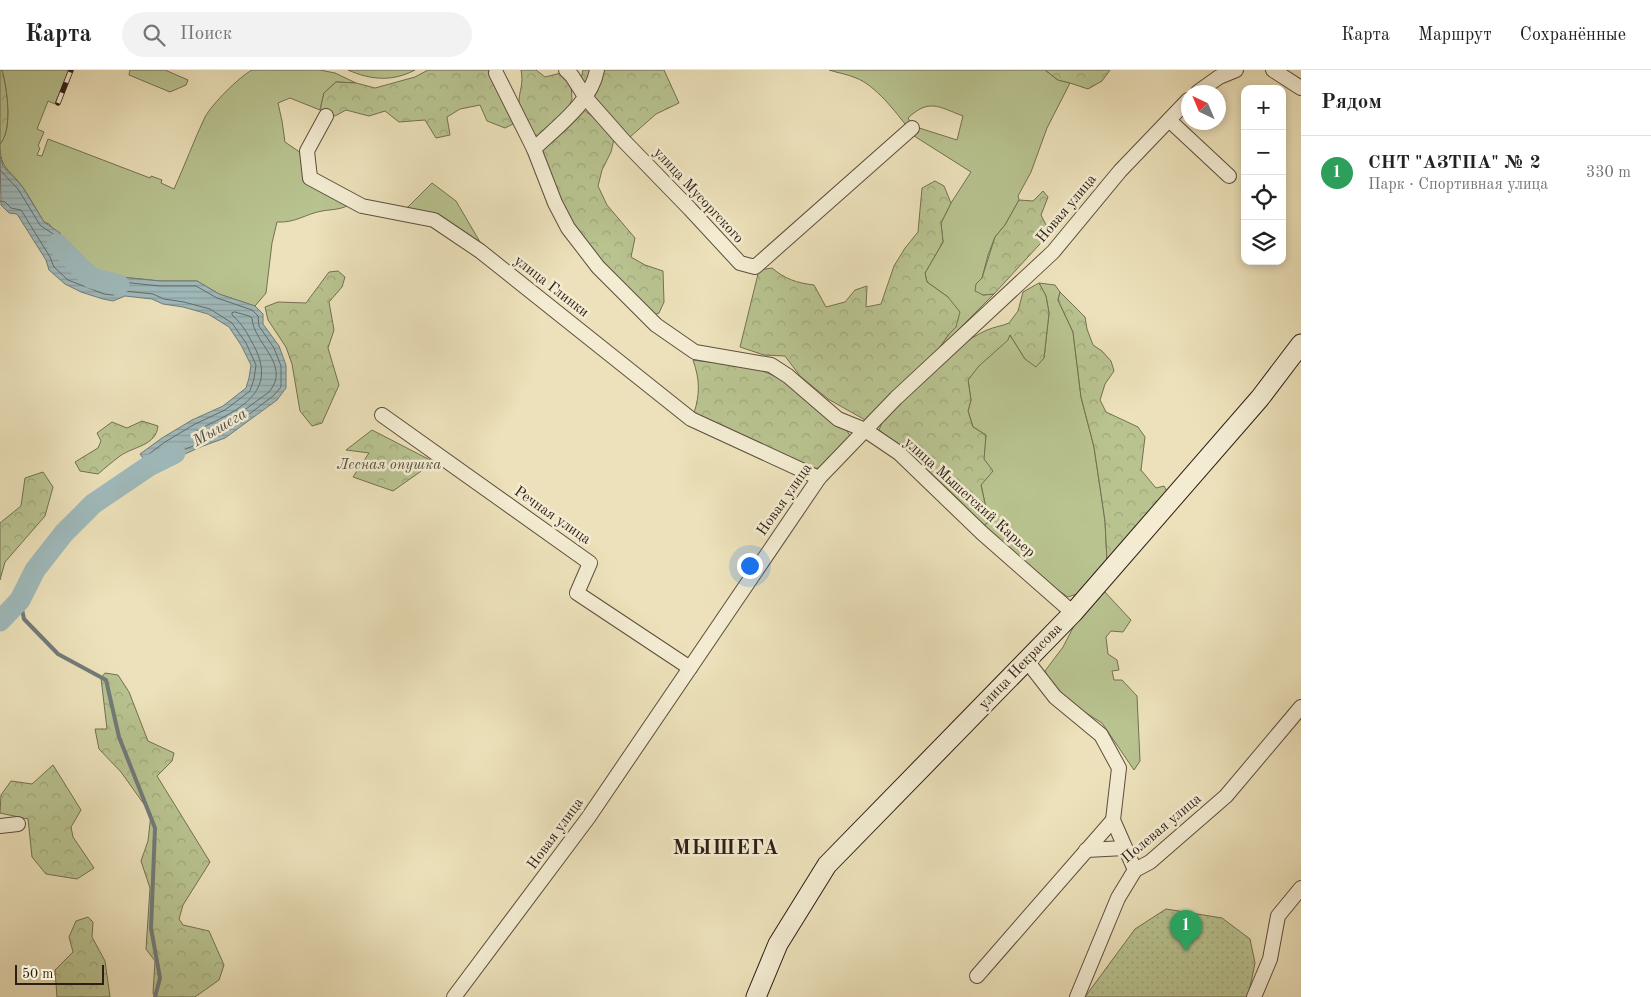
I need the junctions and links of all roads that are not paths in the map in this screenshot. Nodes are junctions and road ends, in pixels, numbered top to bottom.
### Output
1 (566, 70) edge
2 (597, 70) edge
3 (1236, 70) edge
4 (1273, 70) edge
5 (496, 73) dead end
6 (1208, 85) edge
7 (1301, 88) edge
8 (586, 98) junction
9 (1181, 107) edge
10 (326, 116) dead end
11 (1169, 120) junction
12 (912, 128) dead end
13 (534, 149) junction
14 (1230, 176) dead end
15 (1301, 344) edge
16 (382, 415) dead end
17 (865, 430) junction
18 (819, 478) junction
19 (1073, 613) junction
20 (1027, 661) junction
21 (690, 668) junction
22 (1301, 707) edge
23 (1112, 820) junction
24 (18, 824) dead end
25 (0, 826) edge
26 (1125, 848) junction
27 (1086, 850) junction
28 (1135, 870) junction
29 (1301, 888) edge
30 (977, 976) dead end
31 (454, 997) edge
32 (756, 997) edge
33 (1078, 997) edge
34 (1254, 997) edge

1 - 8 street, улица Мусоргского
2 - 8 street
3 - 6 street
4 - 7 street
5 - 13 street, улица Мышегский Карьер
8 - 12 street, улица Мусоргского
8 - 13 street
9 - 11 street, Новая улица
10 - 18 street, улица Глинки
11 - 14 street
11 - 17 street, Новая улица
13 - 17 street, улица Мышегский Карьер
15 - 19 main road, улица Некрасова
16 - 21 street, Речная улица
17 - 18 street, Новая улица
17 - 19 street, улица Мышегский Карьер
18 - 21 street, Новая улица
19 - 20 main road, улица Некрасова
20 - 23 street
20 - 32 main road, улица Некрасова
21 - 31 street, Новая улица
22 - 28 street, Полевая улица
23 - 26 street
23 - 27 street
24 - 25 street
26 - 27 street
26 - 28 street
27 - 30 street
28 - 33 street, Полевая улица
29 - 34 street

